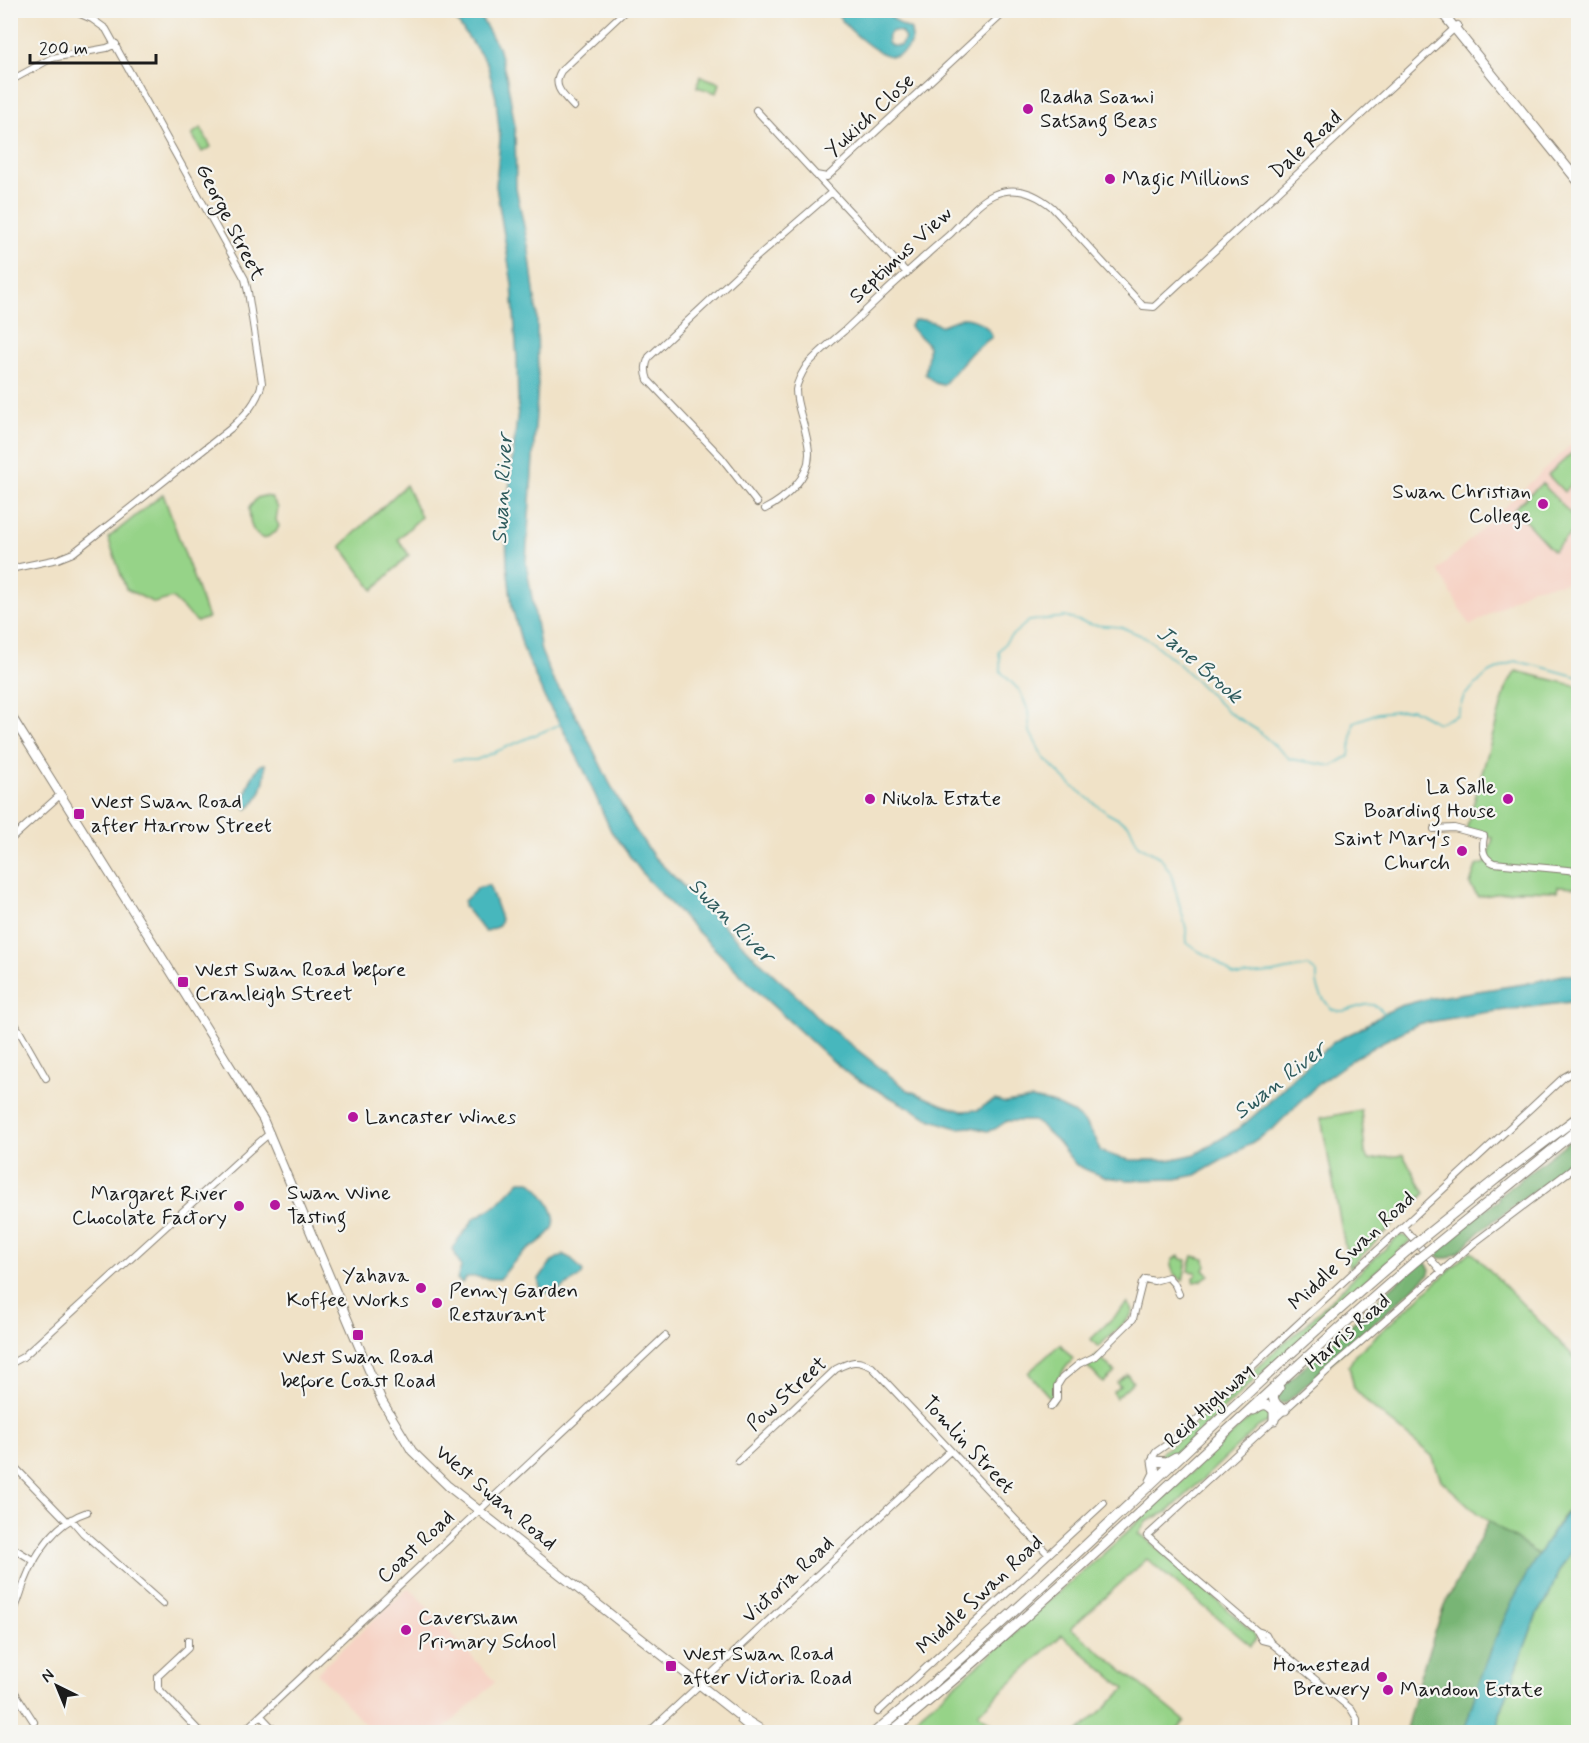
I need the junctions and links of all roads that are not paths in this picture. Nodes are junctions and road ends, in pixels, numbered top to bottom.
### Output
1 (72, 10) edge
2 (626, 10) edge
3 (1007, 10) edge
4 (1440, 10) edge
5 (1447, 10) edge
6 (1456, 26) junction
7 (116, 44) junction
8 (10, 81) edge
9 (574, 106) dead end
10 (756, 110) dead end
11 (1578, 173) edge
12 (816, 175) junction
13 (1578, 181) edge
14 (832, 192) junction
15 (906, 273) junction
16 (1146, 308) joint
17 (757, 503) dead end
18 (765, 509) dead end
19 (10, 569) edge
20 (10, 714) edge
21 (60, 795) junction
22 (1434, 829) dead end
23 (10, 840) edge
24 (1578, 871) edge
25 (10, 1015) edge
26 (1578, 1069) edge
27 (46, 1078) dead end
28 (1578, 1117) edge
29 (1578, 1129) edge
30 (270, 1133) junction
31 (1578, 1162) edge
32 (1402, 1227) junction
33 (1442, 1272) junction
34 (1179, 1294) dead end
35 (665, 1336) dead end
36 (1308, 1355) junction
37 (862, 1362) joint
38 (10, 1364) edge
39 (1051, 1407) dead end
40 (1285, 1410) junction
41 (1274, 1420) junction
42 (1227, 1431) junction
43 (1196, 1442) junction
44 (950, 1451) junction
45 (738, 1461) dead end
46 (1153, 1461) junction
47 (10, 1462) edge
48 (1133, 1501) junction
49 (1104, 1503) dead end
50 (479, 1511) junction
51 (87, 1512) dead end
52 (69, 1520) junction
53 (10, 1546) edge
54 (1048, 1554) junction
55 (34, 1561) junction
56 (163, 1604) dead end
57 (13, 1606) edge
58 (10, 1617) edge
59 (188, 1640) dead end
60 (700, 1684) junction
61 (10, 1685) edge
62 (878, 1713) dead end
63 (738, 1715) junction
64 (261, 1716) junction
65 (34, 1722) dead end
66 (200, 1732) edge
67 (243, 1732) edge
68 (276, 1732) edge
69 (649, 1732) edge
70 (755, 1732) edge
71 (765, 1732) edge
72 (875, 1732) edge
73 (891, 1732) edge
74 (1357, 1732) edge

1 - 7 street, George Street
2 - 9 street
3 - 12 street, Yukich Close
4 - 6 highway
5 - 6 highway
6 - 11 highway
6 - 13 highway
6 - 16 street, Dale Road
7 - 8 street
7 - 19 street, George Street
10 - 12 street, Yukich Close
12 - 14 street
14 - 15 street
14 - 17 street
15 - 16 street, Septimus View
15 - 18 street, Septimus View
20 - 21 main road, West Swan Road
21 - 23 street
21 - 30 main road, West Swan Road
22 - 24 street
25 - 27 street
26 - 32 street, Middle Swan Road
28 - 43 highway, Reid Highway, bridge
29 - 36 highway, Reid Highway, bridge
30 - 38 street
30 - 50 main road, West Swan Road
31 - 33 street, Harris Road
32 - 33 street
32 - 46 street, Middle Swan Road
33 - 40 street, Harris Road
34 - 39 street
35 - 50 street, Coast Road
36 - 40 highway
36 - 42 highway, Reid Highway
37 - 44 street, Tomlin Street
37 - 45 street, Pow Street
40 - 41 street, Harris Road
41 - 42 highway
41 - 74 street, Harris Road
42 - 73 highway, Reid Highway
43 - 46 highway
43 - 48 highway, Reid Highway
44 - 54 street, Tomlin Street
44 - 60 street, Victoria Road
46 - 48 highway
47 - 52 street
48 - 72 highway, Reid Highway
49 - 54 street, Middle Swan Road
50 - 60 main road, West Swan Road
50 - 64 street, Coast Road
51 - 52 street
52 - 55 street
52 - 56 street
53 - 55 street
54 - 62 street, Middle Swan Road
55 - 57 street
57 - 58 street
59 - 66 street
60 - 63 main road, West Swan Road
60 - 69 street, Victoria Road
61 - 65 street
63 - 70 main road, West Swan Road
63 - 71 main road, West Swan Road
64 - 67 street, Coast Road
64 - 68 street

